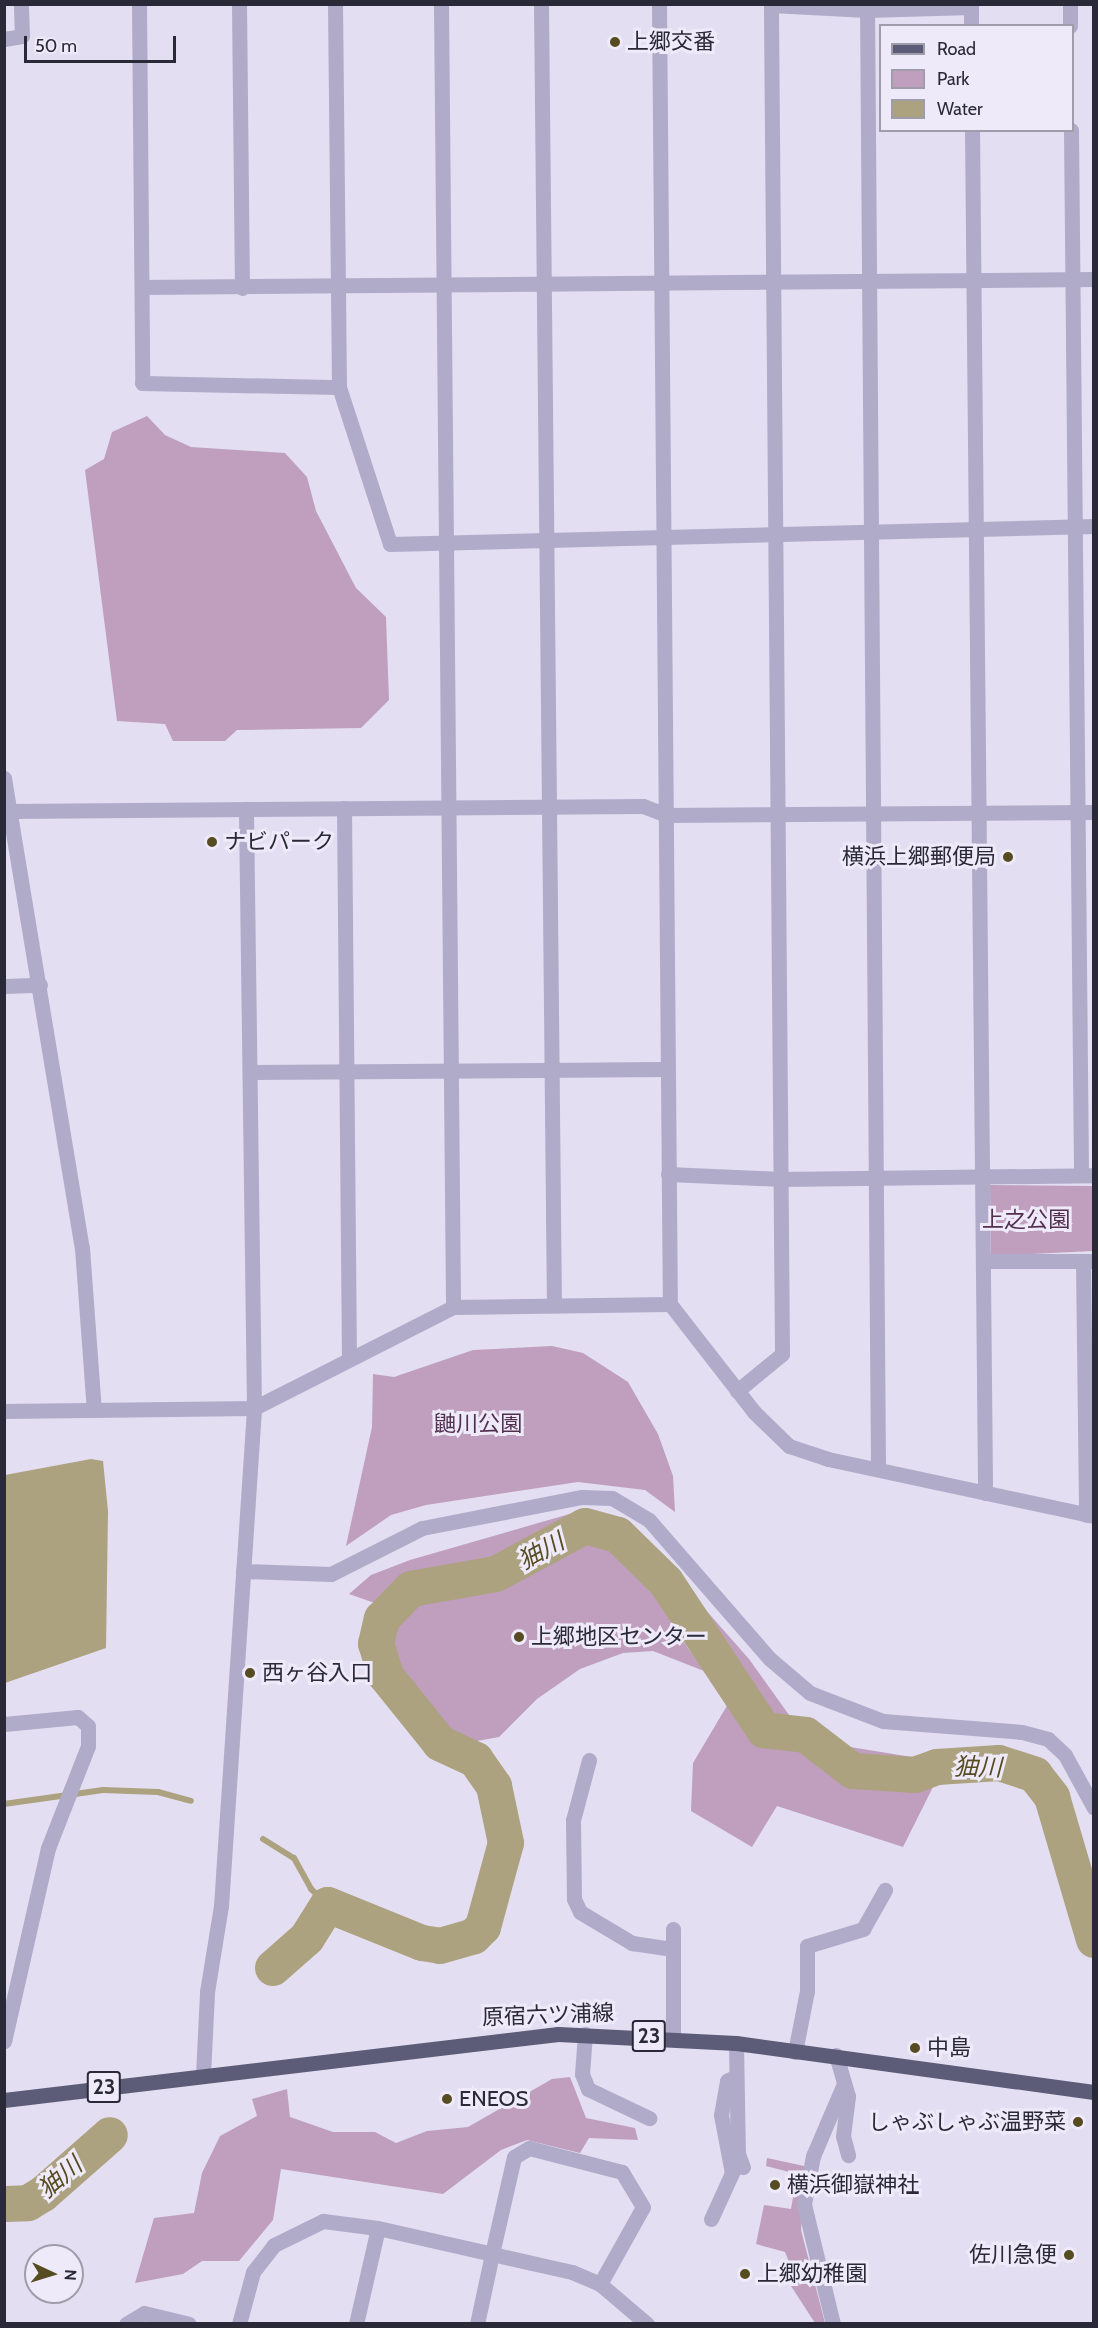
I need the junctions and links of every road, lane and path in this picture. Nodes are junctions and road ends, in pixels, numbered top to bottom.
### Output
1 (21, 4) edge
2 (139, 4) edge
3 (238, 4) edge
4 (335, 4) edge
5 (441, 4) edge
6 (541, 4) edge
7 (659, 4) edge
8 (1070, 4) edge
9 (771, 5) edge
10 (971, 6) edge
11 (867, 10) junction
12 (971, 24) edge
13 (1070, 24) edge
14 (4, 39) edge
15 (972, 132) edge
16 (1071, 132) edge
17 (1094, 279) edge
18 (867, 280) junction
19 (1072, 280) junction
20 (770, 282) junction
21 (973, 282) junction
22 (443, 285) junction
23 (544, 285) junction
24 (661, 285) junction
25 (142, 287) junction
26 (242, 288) junction
27 (338, 289) junction
28 (339, 387) junction
29 (1076, 526) junction
30 (1094, 526) edge
31 (978, 529) junction
32 (870, 532) junction
33 (775, 535) junction
34 (664, 539) junction
35 (547, 540) junction
36 (445, 543) junction
37 (4, 778) edge
38 (550, 807) junction
39 (344, 808) junction
40 (448, 808) junction
41 (246, 809) junction
42 (10, 811) junction
43 (1086, 812) edge
44 (980, 813) junction
45 (776, 814) junction
46 (667, 815) junction
47 (873, 815) junction
48 (40, 985) junction
49 (4, 986) edge
50 (666, 1069) junction
51 (552, 1070) junction
52 (345, 1071) junction
53 (451, 1071) junction
54 (250, 1072) junction
55 (668, 1174) junction
56 (1087, 1175) edge
57 (983, 1176) junction
58 (878, 1178) junction
59 (781, 1179) junction
60 (985, 1261) junction
61 (1088, 1261) edge
62 (670, 1304) junction
63 (554, 1305) junction
64 (453, 1308) junction
65 (349, 1357) junction
66 (737, 1391) junction
67 (254, 1408) junction
68 (94, 1410) junction
69 (4, 1411) edge
70 (878, 1468) junction
71 (985, 1493) junction
72 (1090, 1515) edge
73 (243, 1571) junction
74 (4, 1724) edge
75 (589, 1760) dead end
76 (1094, 1808) edge
77 (885, 1890) dead end
78 (673, 1929) dead end
79 (672, 1949) junction
80 (585, 2034) junction
81 (673, 2039) junction
82 (4, 2041) edge
83 (736, 2043) junction
84 (795, 2052) junction
85 (836, 2055) junction
86 (203, 2075) junction
87 (736, 2076) junction
88 (843, 2086) junction
89 (1094, 2092) edge
90 (4, 2100) edge
91 (649, 2118) dead end
92 (848, 2155) dead end
93 (743, 2167) dead end
94 (711, 2219) dead end
95 (378, 2228) junction
96 (492, 2254) junction
97 (600, 2284) junction
98 (126, 2324) edge
99 (189, 2324) edge
100 (239, 2324) edge
101 (356, 2324) edge
102 (477, 2324) edge
103 (647, 2324) edge
104 (832, 2324) edge

1 - 14 street
2 - 25 street
3 - 26 street
4 - 27 street
5 - 22 street
6 - 23 street
7 - 24 street
8 - 13 street
9 - 11 street
9 - 20 street
10 - 11 street
10 - 12 street
11 - 18 street
15 - 21 street
16 - 19 street
17 - 19 street
18 - 20 street
18 - 21 street
18 - 32 street
19 - 21 street
19 - 29 street
20 - 24 street
20 - 33 street
21 - 31 street
22 - 23 street
22 - 27 street
22 - 36 street
23 - 24 street
23 - 35 street
24 - 34 street
25 - 26 street
25 - 28 street
26 - 27 street
27 - 28 street
28 - 36 street
29 - 30 street
29 - 31 street
29 - 43 street
31 - 32 street
31 - 44 street
32 - 33 street
32 - 47 street
33 - 34 street
33 - 45 street
34 - 35 street
34 - 46 street
35 - 36 street
35 - 38 street
36 - 40 street
37 - 42 street
38 - 40 street
38 - 46 street
38 - 51 street
39 - 40 street
39 - 41 street
39 - 52 street
40 - 53 street
41 - 42 street
41 - 54 street
42 - 48 street
43 - 44 street
43 - 56 street
44 - 47 street
44 - 57 street
45 - 46 street
45 - 47 street
45 - 59 street
46 - 50 street
47 - 58 street
48 - 49 street
48 - 68 street
50 - 51 street
50 - 55 street
51 - 53 street
51 - 63 street
52 - 53 street
52 - 54 street
52 - 65 street
53 - 64 street
54 - 67 street
55 - 59 street
55 - 62 street
56 - 57 street
57 - 58 street
57 - 60 street
58 - 59 street
58 - 70 street
59 - 66 street
60 - 61 street
60 - 71 street
61 - 72 street
62 - 63 street
62 - 66 street
63 - 64 street
64 - 65 street
65 - 67 street
66 - 70 street
67 - 68 street
67 - 73 street
68 - 69 street
70 - 71 street
71 - 72 street
73 - 76 street
73 - 86 street
74 - 82 street
75 - 79 street
77 - 84 street
78 - 79 street
79 - 81 street
80 - 81 main road, 原宿六ツ浦線 / 23
80 - 86 main road, 原宿六ツ浦線 / 23
80 - 91 street
81 - 83 main road, 原宿六ツ浦線 / 23
83 - 84 main road, 原宿六ツ浦線 / 23
83 - 87 street
84 - 85 main road, 原宿六ツ浦線 / 23
85 - 88 street
85 - 89 main road, 原宿六ツ浦線 / 23
86 - 90 main road, 原宿六ツ浦線 / 23
87 - 93 street
87 - 94 street
88 - 92 street
88 - 104 street
95 - 96 street
95 - 100 street
95 - 101 street
96 - 97 street
96 - 97 street
96 - 102 street
97 - 103 street
98 - 99 street

